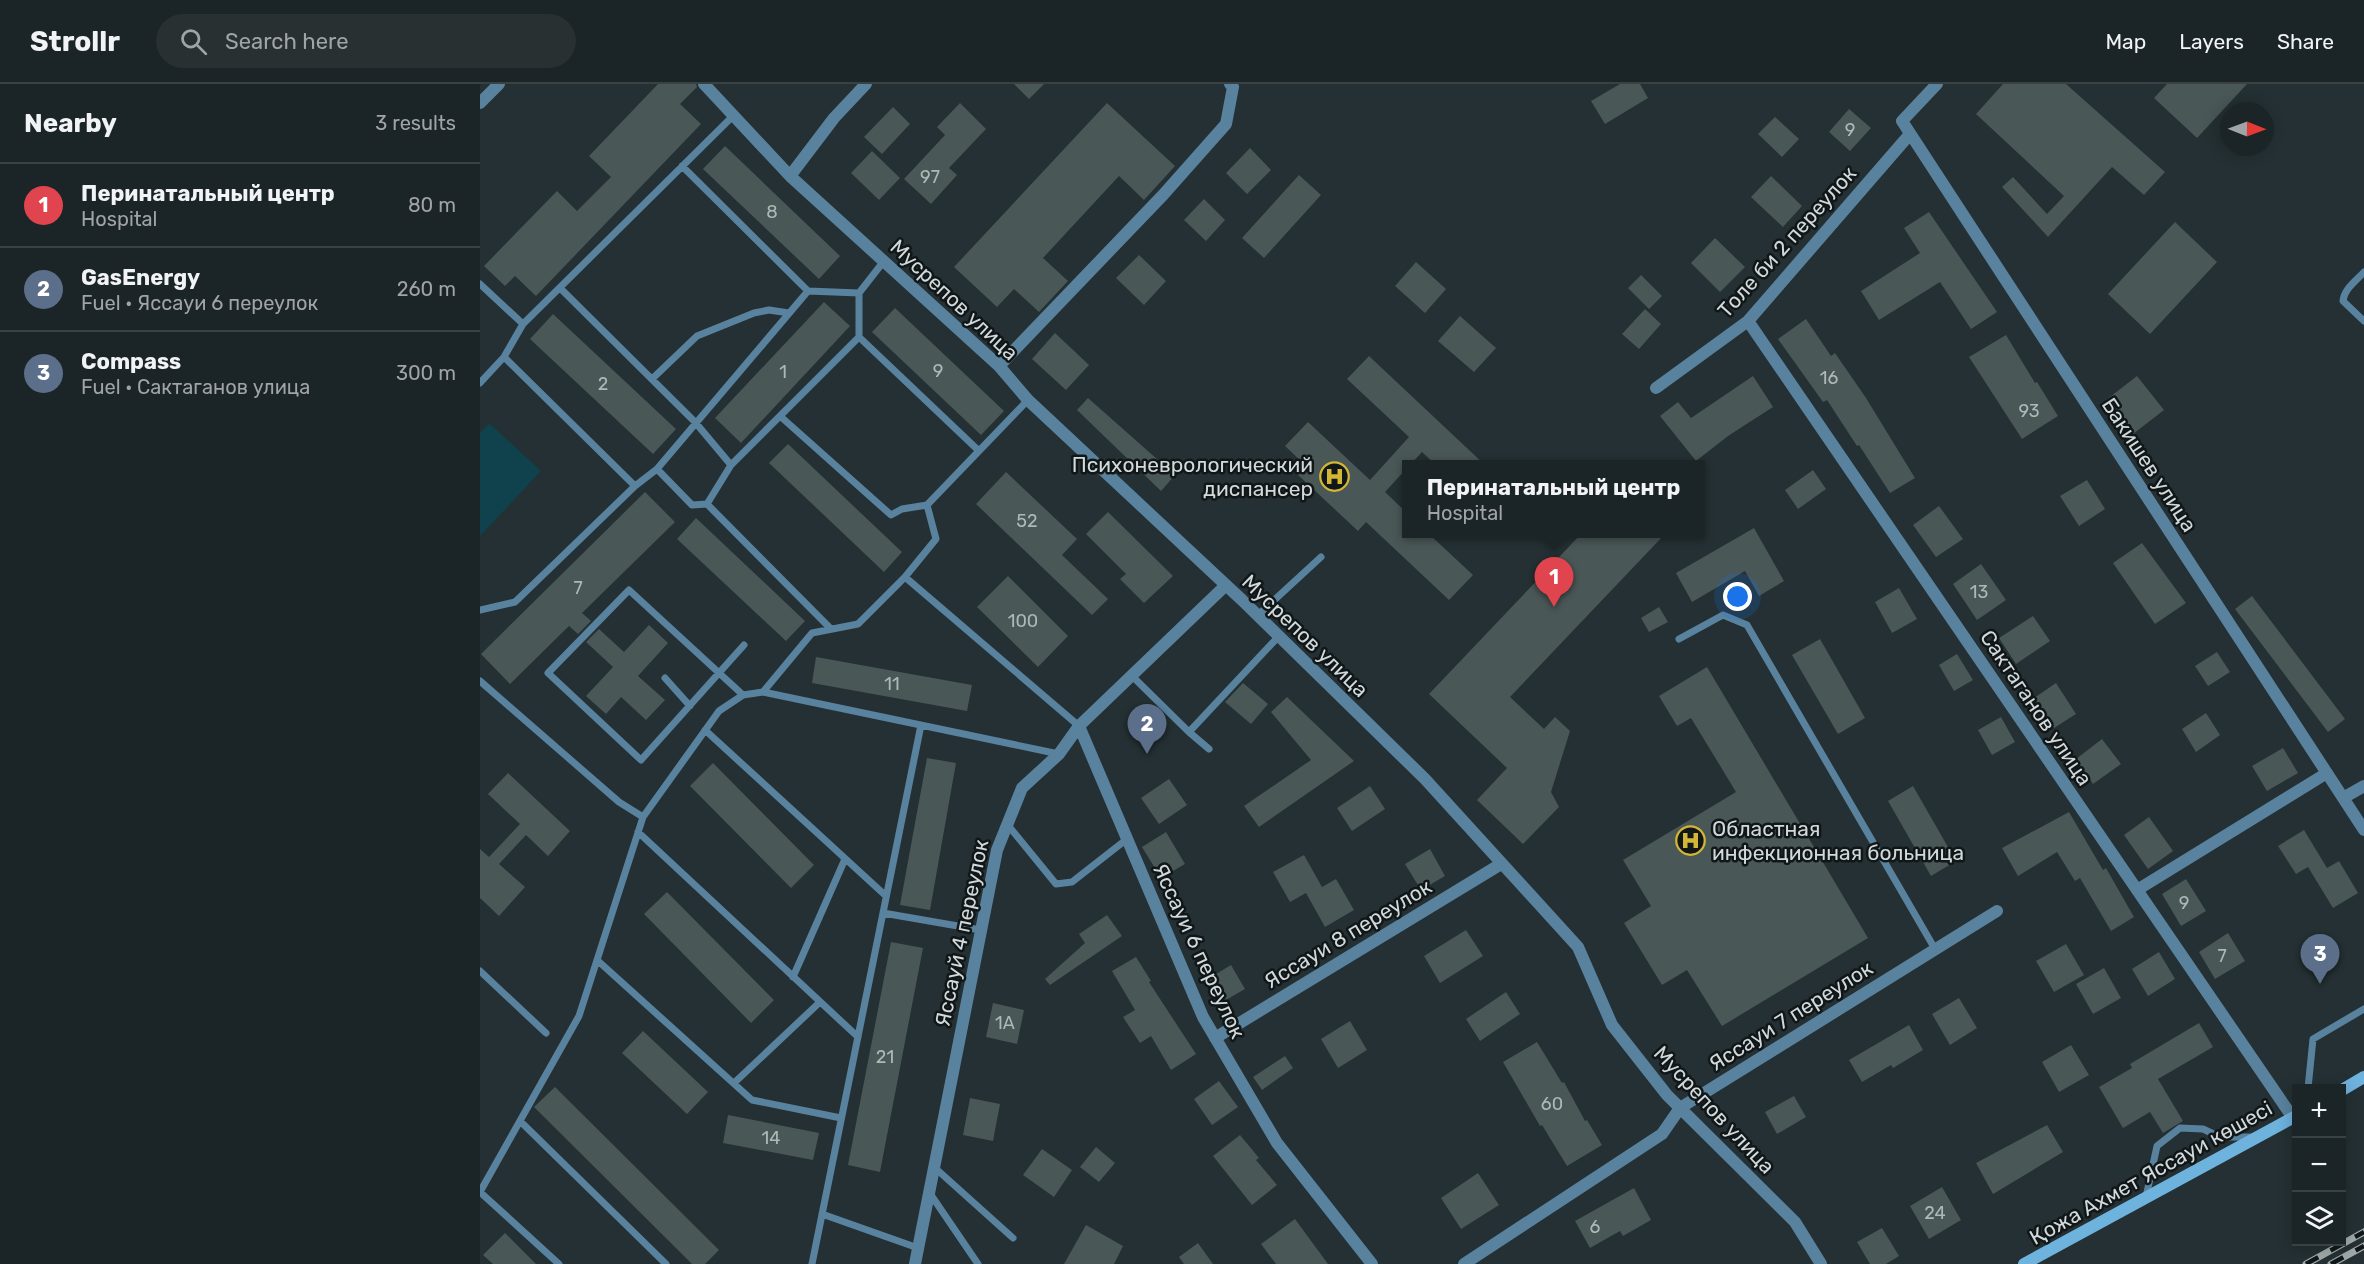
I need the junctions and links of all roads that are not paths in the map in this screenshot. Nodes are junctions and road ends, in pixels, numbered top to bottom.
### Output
1 (499, 84) edge
2 (704, 84) edge
3 (866, 84) edge
4 (1230, 84) edge
5 (1937, 84) edge
6 (480, 103) edge
7 (734, 116) junction
8 (1910, 134) junction
9 (682, 166) junction
10 (790, 176) junction
11 (884, 261) junction
12 (2364, 272) edge
13 (480, 284) edge
14 (560, 288) junction
15 (808, 291) junction
16 (859, 294) junction
17 (789, 313) junction
18 (1748, 321) junction
19 (2364, 321) edge
20 (523, 324) junction
21 (859, 337) junction
22 (504, 357) junction
23 (999, 366) junction
24 (652, 380) junction
25 (480, 383) edge
26 (1656, 388) dead end
27 (1028, 400) junction
28 (780, 416) junction
29 (695, 422) junction
30 (978, 450) junction
31 (731, 465) junction
32 (657, 469) junction
33 (634, 486) junction
34 (707, 504) junction
35 (927, 505) junction
36 (1320, 557) dead end
37 (905, 577) junction
38 (1225, 585) junction
39 (480, 610) edge
40 (1258, 615) junction
41 (831, 629) junction
42 (1280, 636) junction
43 (1679, 639) dead end
44 (744, 645) dead end
45 (720, 674) junction
46 (1131, 675) junction
47 (665, 678) dead end
48 (480, 681) edge
49 (763, 692) junction
50 (743, 695) junction
51 (690, 706) junction
52 (921, 725) junction
53 (1079, 726) junction
54 (705, 730) junction
55 (1189, 732) junction
56 (1209, 749) dead end
57 (1059, 754) junction
58 (2327, 773) junction
59 (2364, 786) edge
60 (2343, 798) junction
61 (643, 817) junction
62 (1007, 824) junction
63 (2364, 830) edge
64 (638, 832) junction
65 (1127, 839) junction
66 (845, 859) junction
67 (1501, 864) junction
68 (2137, 890) junction
69 (886, 896) junction
70 (1997, 911) dead end
71 (883, 913) junction
72 (981, 930) junction
73 (1935, 949) junction
74 (597, 960) junction
75 (480, 970) edge
76 (793, 977) junction
77 (820, 1002) junction
78 (2364, 1009) edge
79 (546, 1033) dead end
80 (858, 1037) junction
81 (1215, 1038) junction
82 (2364, 1077) edge
83 (734, 1083) junction
84 (2308, 1084) edge
85 (2346, 1088) edge
86 (1680, 1108) junction
87 (2292, 1113) edge
88 (841, 1119) junction
89 (2292, 1119) edge
90 (519, 1121) junction
91 (2256, 1137) junction
92 (934, 1167) junction
93 (480, 1192) edge
94 (929, 1192) junction
95 (2146, 1197) junction
96 (822, 1214) junction
97 (1013, 1238) dead end
98 (918, 1248) junction
99 (559, 1264) edge
100 (666, 1264) edge
101 (812, 1264) edge
102 (915, 1264) edge
103 (978, 1264) edge
104 (1372, 1264) edge
105 (1464, 1264) edge
106 (1821, 1264) edge
107 (2024, 1264) edge

1 - 6 street
2 - 7 street, Мусрепов улица
3 - 10 street
4 - 23 street
5 - 8 street, Бакишев улица
7 - 9 lane
7 - 10 street, Мусрепов улица
8 - 18 street, Толе би 2 переулок
8 - 58 street, Бакишев улица
9 - 14 lane
9 - 15 lane
10 - 11 street, Мусрепов улица
11 - 16 lane
11 - 23 street, Мусрепов улица
12 - 19 lane
13 - 20 lane
14 - 20 lane
14 - 24 lane
15 - 16 lane
15 - 17 lane
16 - 21 lane
17 - 24 lane
17 - 29 lane
18 - 26 street, Толе би 2 переулок
18 - 68 street, Сактаганов улица
20 - 22 lane
21 - 28 lane
21 - 30 lane
22 - 25 lane
22 - 33 lane
23 - 27 street, Мусрепов улица
24 - 29 lane
27 - 30 lane
27 - 38 street, Мусрепов улица
28 - 31 lane
28 - 35 lane
29 - 31 lane
29 - 32 lane
30 - 35 lane
31 - 34 lane
32 - 33 lane
32 - 34 lane
33 - 39 lane
34 - 41 lane
35 - 37 lane
36 - 40 lane
37 - 41 lane
37 - 53 lane
38 - 40 street, Мусрепов улица
38 - 46 street, Яссауй 4 переулок
40 - 42 street, Мусрепов улица
41 - 49 lane
42 - 55 lane
42 - 67 street, Мусрепов улица
43 - 73 lane
44 - 45 lane
45 - 50 lane
45 - 51 lane
45 - 51 lane
46 - 53 street, Яссауй 4 переулок
46 - 55 lane
47 - 51 lane
48 - 61 lane
49 - 50 lane
49 - 52 lane
50 - 54 lane
52 - 57 lane
52 - 69 lane
53 - 57 street, Яссауй 4 переулок
53 - 65 street, Яссауи 6 переулок
54 - 61 lane
54 - 66 lane
55 - 56 lane
57 - 62 street, Яссауй 4 переулок
58 - 60 street, Бакишев улица
58 - 68 street
59 - 60 street
60 - 63 street, Бакишев улица
61 - 64 lane
62 - 65 lane
62 - 72 street, Яссауй 4 переулок
64 - 74 lane
64 - 76 lane
65 - 81 street, Яссауи 6 переулок
66 - 69 lane
66 - 76 lane
67 - 81 street, Яссауи 8 переулок
67 - 86 street, Мусрепов улица
68 - 87 street, Сактаганов улица
69 - 71 lane
70 - 73 street, Яссауи 7 переулок
71 - 72 lane
71 - 80 lane
72 - 92 street, Яссауй 4 переулок
73 - 86 street, Яссауи 7 переулок
74 - 83 lane
74 - 90 lane
75 - 79 lane
76 - 77 lane
77 - 80 lane
77 - 83 lane
78 - 84 lane
80 - 88 lane
81 - 104 street, Яссауи 6 переулок
82 - 85 street
83 - 88 lane
86 - 105 street, Яссауи 7 переулок
86 - 106 street, Мусрепов улица
88 - 96 lane
89 - 91 street, Қожа Ахмет Яссауи көшесі
90 - 93 lane
90 - 100 lane
91 - 95 street, Қожа Ахмет Яссауи көшесі
91 - 95 lane
92 - 94 street, Яссауй 4 переулок
92 - 97 lane
93 - 99 lane
94 - 98 street, Яссауй 4 переулок
94 - 103 lane
95 - 107 street, Қожа Ахмет Яссауи көшесі
96 - 98 lane
96 - 101 lane
98 - 102 street, Яссауй 4 переулок

